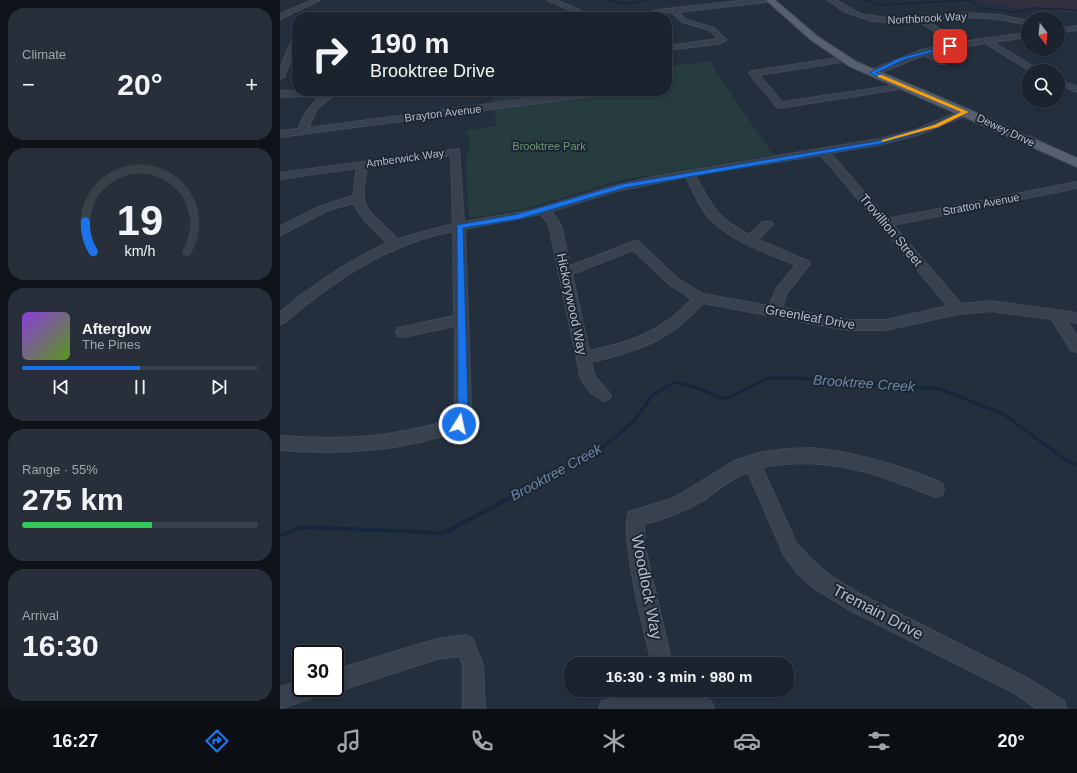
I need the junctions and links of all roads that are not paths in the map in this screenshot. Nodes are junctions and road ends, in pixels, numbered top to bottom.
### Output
1 (317, 0) edge
2 (550, 0) edge
3 (766, 0) edge
4 (770, 0) edge
5 (831, 0) edge
6 (673, 10) junction
7 (580, 12) edge
8 (662, 12) edge
9 (283, 16) edge
10 (920, 19) junction
11 (1021, 22) edge
12 (1077, 28) edge
13 (1065, 30) edge
14 (1021, 36) edge
15 (987, 41) junction
16 (959, 44) junction
17 (672, 47) edge
18 (292, 49) edge
19 (924, 52) junction
20 (844, 59) junction
21 (944, 62) dead end
22 (1025, 64) edge
23 (872, 73) junction
24 (280, 77) edge
25 (1077, 79) edge
26 (1065, 81) edge
27 (1065, 84) edge
28 (905, 86) junction
29 (1077, 90) edge
30 (292, 93) edge
31 (280, 94) edge
32 (325, 96) edge
33 (575, 96) edge
34 (966, 112) junction
35 (302, 131) junction
36 (280, 134) edge
37 (824, 152) junction
38 (1077, 163) edge
39 (363, 164) junction
40 (688, 174) junction
41 (280, 176) edge
42 (1077, 185) edge
43 (358, 198) junction
44 (544, 210) junction
45 (885, 223) junction
46 (768, 224) dead end
47 (459, 227) junction
48 (280, 231) edge
49 (751, 240) junction
50 (394, 244) junction
51 (565, 272) junction
52 (700, 298) junction
53 (958, 309) junction
54 (775, 311) junction
55 (1056, 316) junction
56 (1077, 318) edge
57 (280, 319) edge
58 (461, 320) junction
59 (403, 332) dead end
60 (1077, 347) edge
61 (583, 358) junction
62 (604, 395) dead end
63 (280, 443) edge
64 (752, 463) junction
65 (936, 489) dead end
66 (660, 657) edge
67 (344, 678) edge
68 (292, 694) edge
69 (650, 697) edge
70 (676, 697) edge
71 (280, 698) edge
72 (474, 709) edge
73 (610, 709) edge
74 (703, 709) edge
75 (1056, 709) edge

1 - 9 street
2 - 7 street
3 - 6 street
4 - 20 main road, Dewey Drive
5 - 10 street, Northbrook Way
6 - 8 street
6 - 17 street
10 - 11 street, Northbrook Way
10 - 16 street
12 - 13 street
14 - 15 street
15 - 16 street
15 - 22 street
16 - 19 street
18 - 24 street
19 - 21 street
19 - 23 street
20 - 23 main road, Dewey Drive
20 - 28 street
23 - 28 main road, Dewey Drive
25 - 26 street
27 - 29 street
28 - 34 main road, Dewey Drive
30 - 31 street
32 - 35 street
33 - 35 street, Brayton Avenue
34 - 37 street
34 - 38 main road, Dewey Drive
35 - 36 street, Brayton Avenue
37 - 40 street
37 - 45 street, Trovillion Street
39 - 41 street, Amberwick Way
39 - 43 street
39 - 47 street, Amberwick Way
40 - 44 street
40 - 49 street
42 - 45 street, Stratton Avenue
43 - 48 street
43 - 50 street
44 - 47 street
44 - 51 street, Hickorywood Way
45 - 53 street, Trovillion Street
46 - 49 street
47 - 50 street
47 - 58 street
49 - 54 street
50 - 57 street
51 - 52 street, Greenleaf Drive
51 - 61 street, Hickorywood Way
52 - 54 street, Greenleaf Drive
52 - 61 street
53 - 54 street, Greenleaf Drive
53 - 55 street, Greenleaf Drive
55 - 56 street, Greenleaf Drive
55 - 60 street
58 - 59 street
58 - 63 street
61 - 62 street, Hickorywood Way
64 - 65 street, Woodlock Way
64 - 66 street, Woodlock Way
64 - 75 street, Tremain Drive
67 - 72 street
68 - 71 street
69 - 73 street
70 - 74 street

